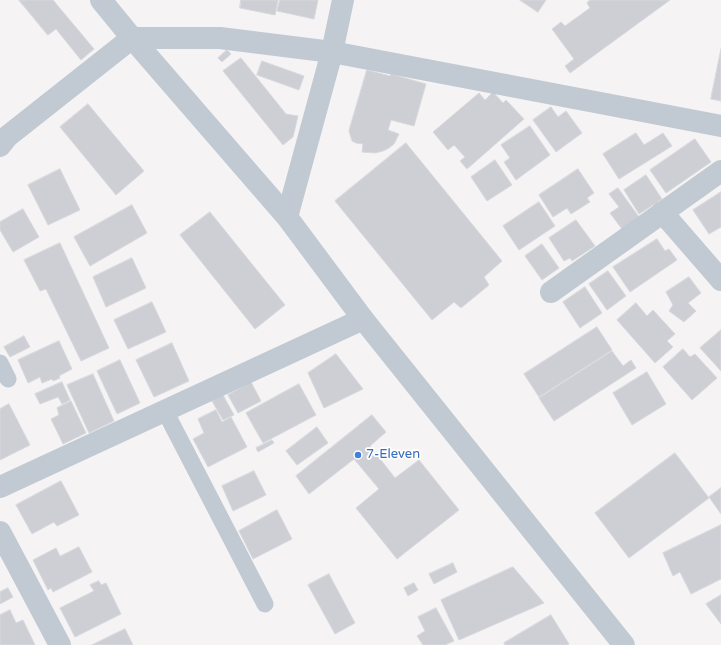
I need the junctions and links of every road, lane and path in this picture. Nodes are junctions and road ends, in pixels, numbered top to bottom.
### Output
1 (101, 0) edge
2 (343, 0) edge
3 (132, 38) junction
4 (332, 52) junction
5 (721, 126) edge
6 (0, 146) edge
7 (721, 171) edge
8 (662, 212) junction
9 (287, 217) junction
10 (721, 280) edge
11 (551, 292) dead end
12 (363, 319) junction
13 (0, 363) edge
14 (8, 379) dead end
15 (165, 411) junction
16 (0, 487) edge
17 (0, 532) edge
18 (265, 604) dead end
19 (60, 645) edge
20 (624, 645) edge

1 - 3 street
2 - 4 street
3 - 4 street
3 - 6 street
3 - 9 street
4 - 5 street
4 - 9 street
7 - 8 street
8 - 10 street
8 - 11 street
9 - 12 street
12 - 15 street
12 - 20 street
13 - 14 lane
15 - 16 street
15 - 18 lane
17 - 19 street

